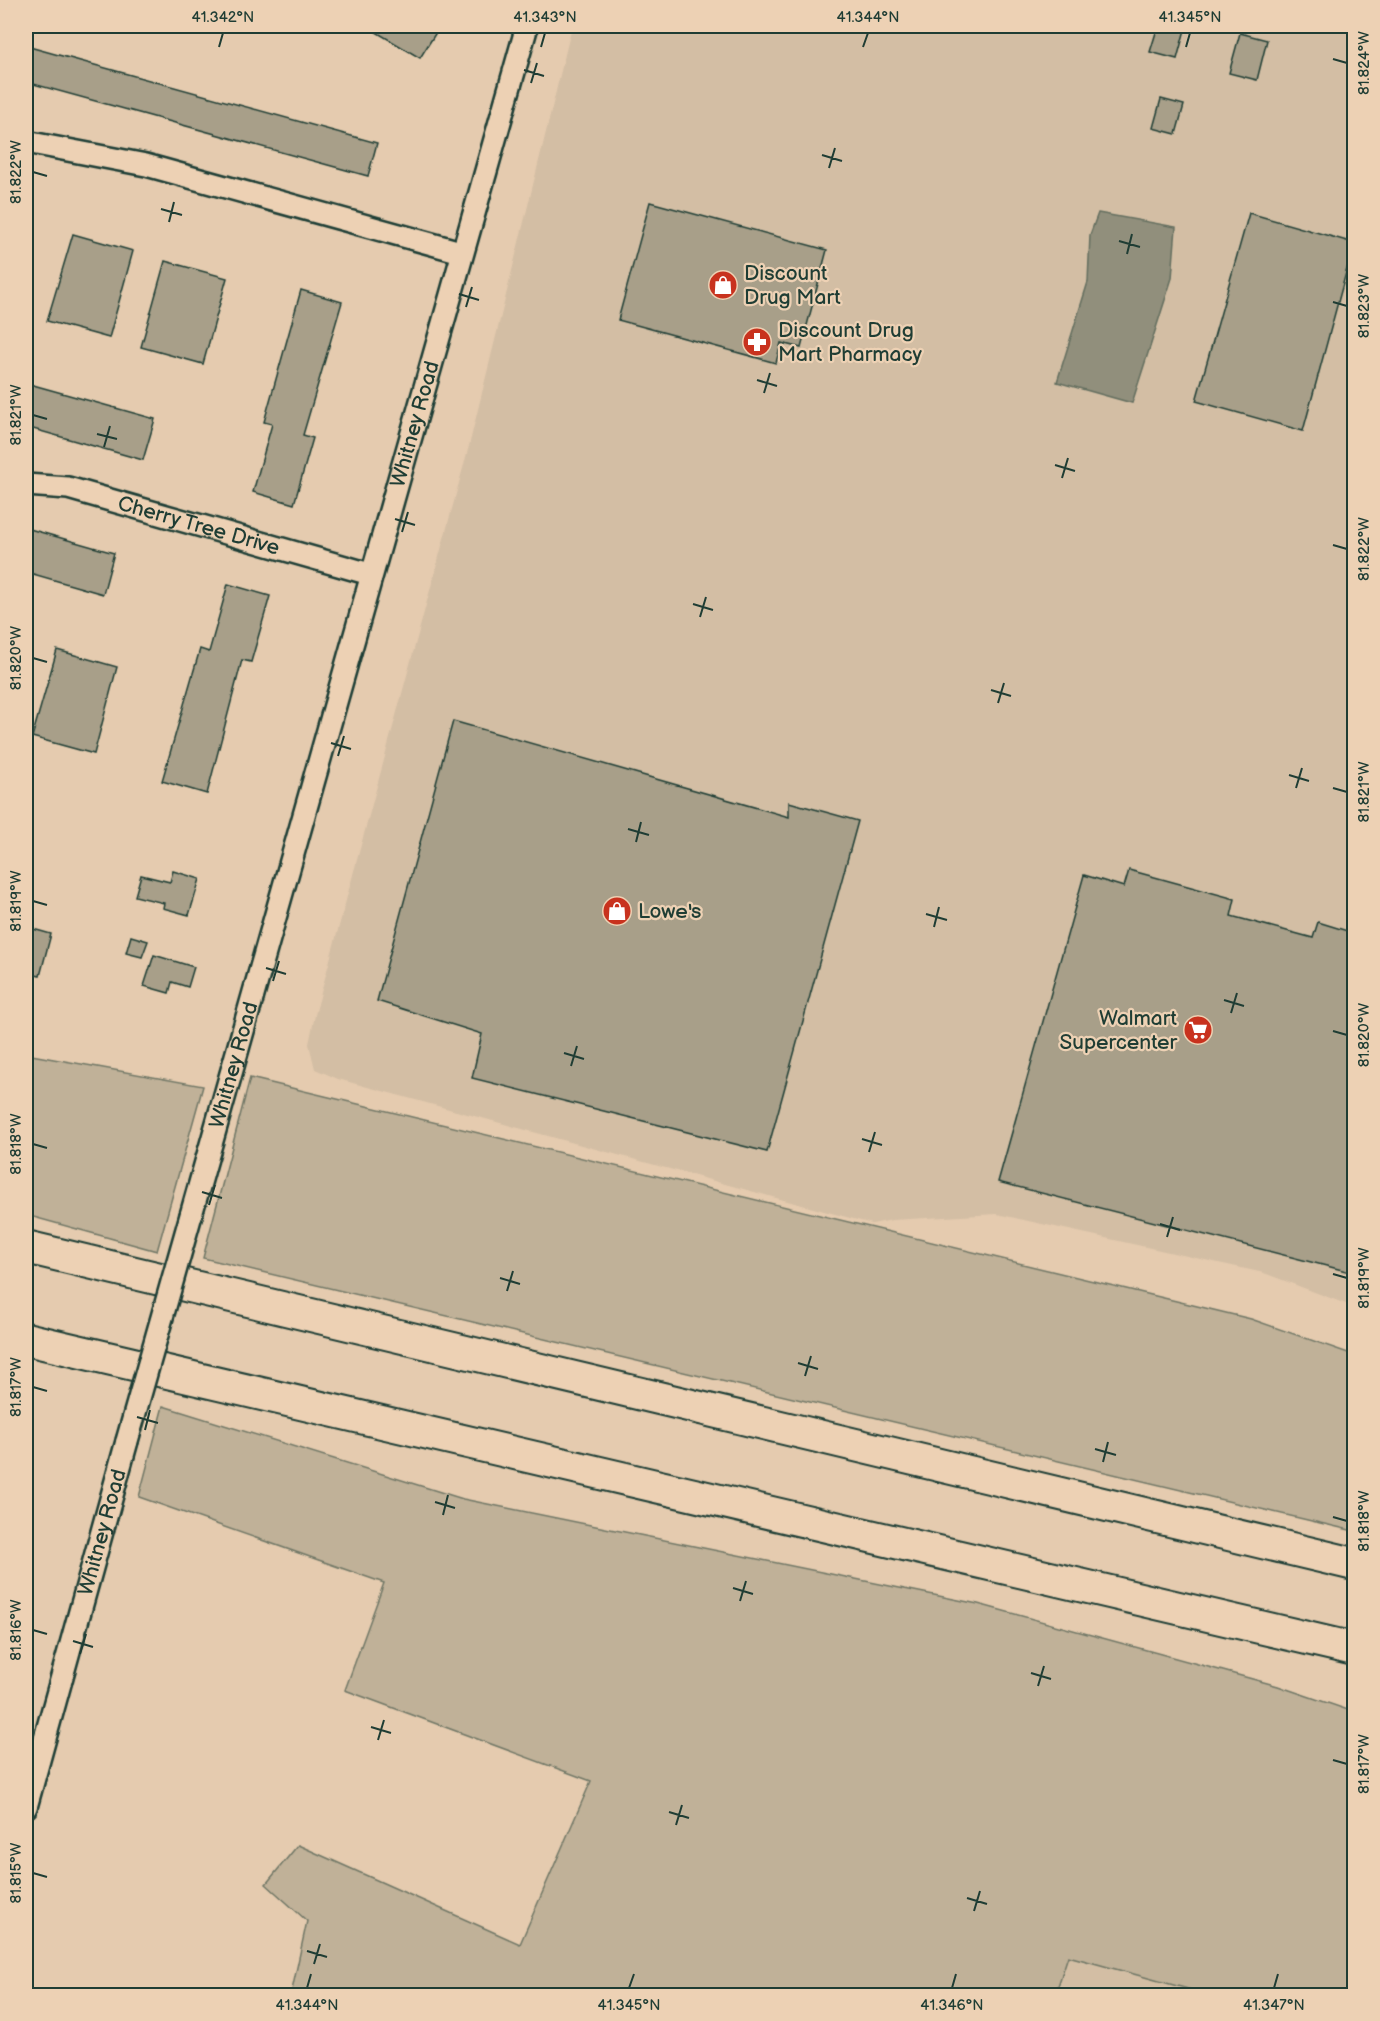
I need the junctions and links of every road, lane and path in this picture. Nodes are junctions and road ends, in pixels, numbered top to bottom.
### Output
1 (527, 26) edge
2 (26, 142) edge
3 (461, 252) junction
4 (26, 485) edge
5 (370, 574) junction
6 (26, 1247) edge
7 (26, 1339) edge
8 (1354, 1564) edge
9 (1354, 1649) edge
10 (26, 1807) edge

1 - 3 street, Whitney Road
2 - 3 street
3 - 5 street, Whitney Road
4 - 5 street, Cherry Tree Drive
5 - 10 street, Whitney Road, bridge
6 - 8 highway
7 - 9 highway

